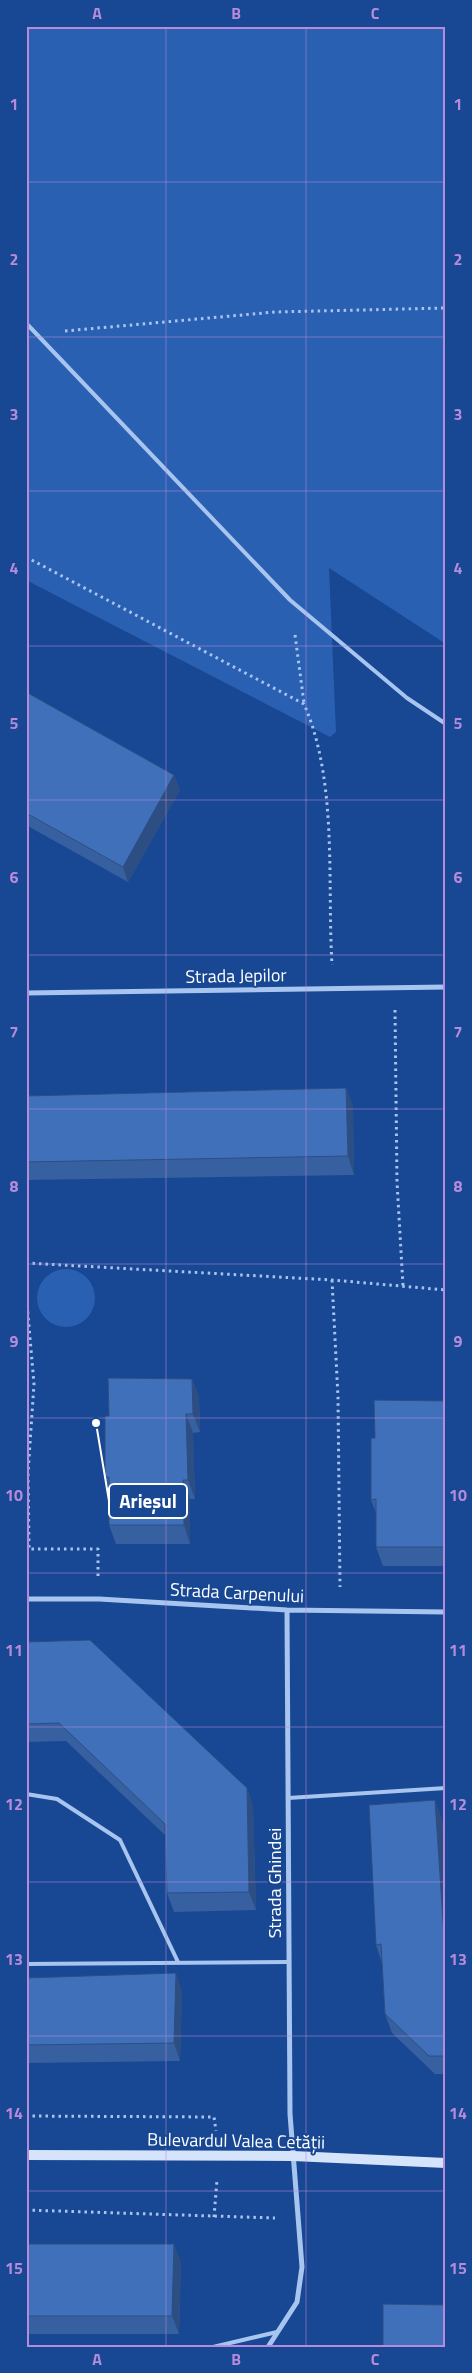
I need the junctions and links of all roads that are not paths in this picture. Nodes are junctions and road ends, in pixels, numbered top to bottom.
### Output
1 (26, 322) edge
2 (446, 724) edge
3 (446, 987) edge
4 (26, 993) edge
5 (26, 1599) edge
6 (287, 1610) junction
7 (446, 1612) edge
8 (446, 1788) edge
9 (26, 1794) edge
10 (288, 1798) junction
11 (178, 1962) junction
12 (289, 1962) junction
13 (26, 1964) edge
14 (26, 2156) edge
15 (293, 2156) junction
16 (446, 2163) edge
17 (279, 2331) junction
18 (213, 2347) edge
19 (268, 2347) edge

1 - 2 lane
3 - 4 street, Strada Jepilor
5 - 6 street, Strada Carpenului
6 - 7 street, Strada Carpenului
6 - 10 street, Strada Ghindei
8 - 10 lane
9 - 11 lane
10 - 12 street, Strada Ghindei
11 - 12 lane
11 - 13 lane
12 - 15 street, Strada Ghindei
14 - 15 main road, Bulevardul Valea Cetății
15 - 16 main road, Bulevardul Valea Cetății
15 - 17 street, Strada Ghindei
17 - 18 lane
17 - 19 street, Strada Ghindei

